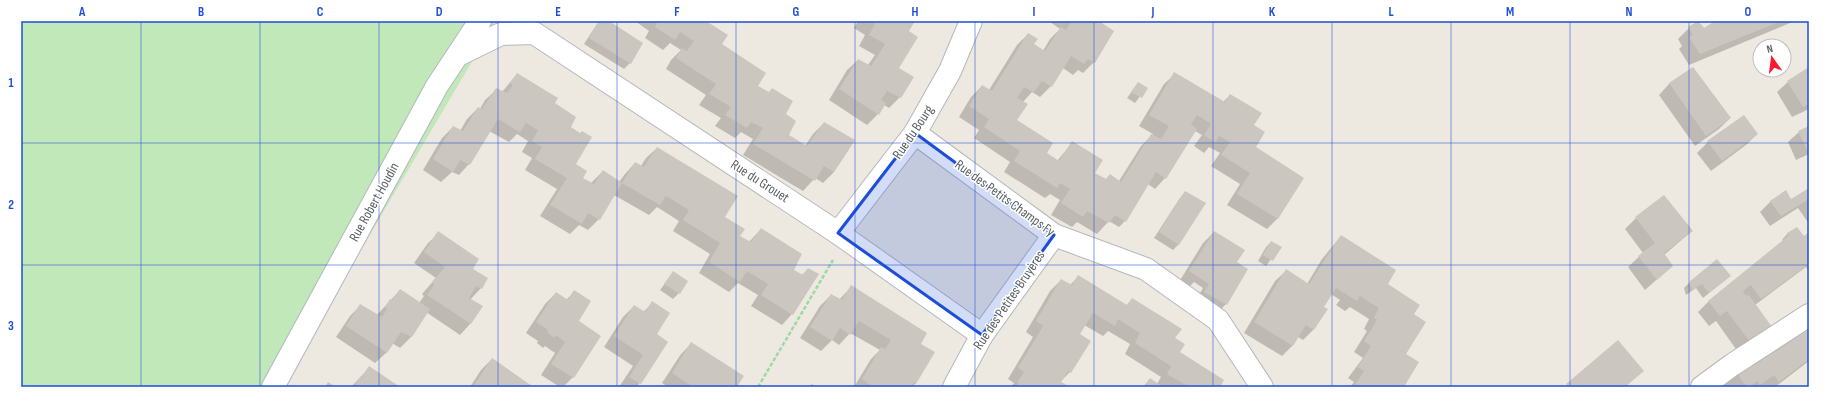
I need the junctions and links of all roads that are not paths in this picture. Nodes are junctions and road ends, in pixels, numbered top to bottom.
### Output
1 (480, 21) edge
2 (971, 21) edge
3 (532, 27) edge
4 (460, 54) junction
5 (915, 133) junction
6 (1054, 235) junction
7 (842, 236) junction
8 (1809, 316) edge
9 (982, 335) junction
10 (273, 387) edge
11 (954, 387) edge
12 (1262, 387) edge
13 (1702, 387) edge

1 - 4 street, Rue Robert Houdin
2 - 5 street, Rue du Bourg
3 - 4 street, Rue du Grouet
3 - 7 street, Rue du Grouet
4 - 10 street, Rue Robert Houdin
5 - 6 street, Rue des Petits Champs Fy
5 - 7 street, Rue du Bourg
6 - 9 street, Rue des Petites Bruyères
6 - 12 street, Rue des Petits Champs Fy
7 - 9 street, Rue du Grouet
8 - 13 street
9 - 11 street, Rue des Petites Bruyères

